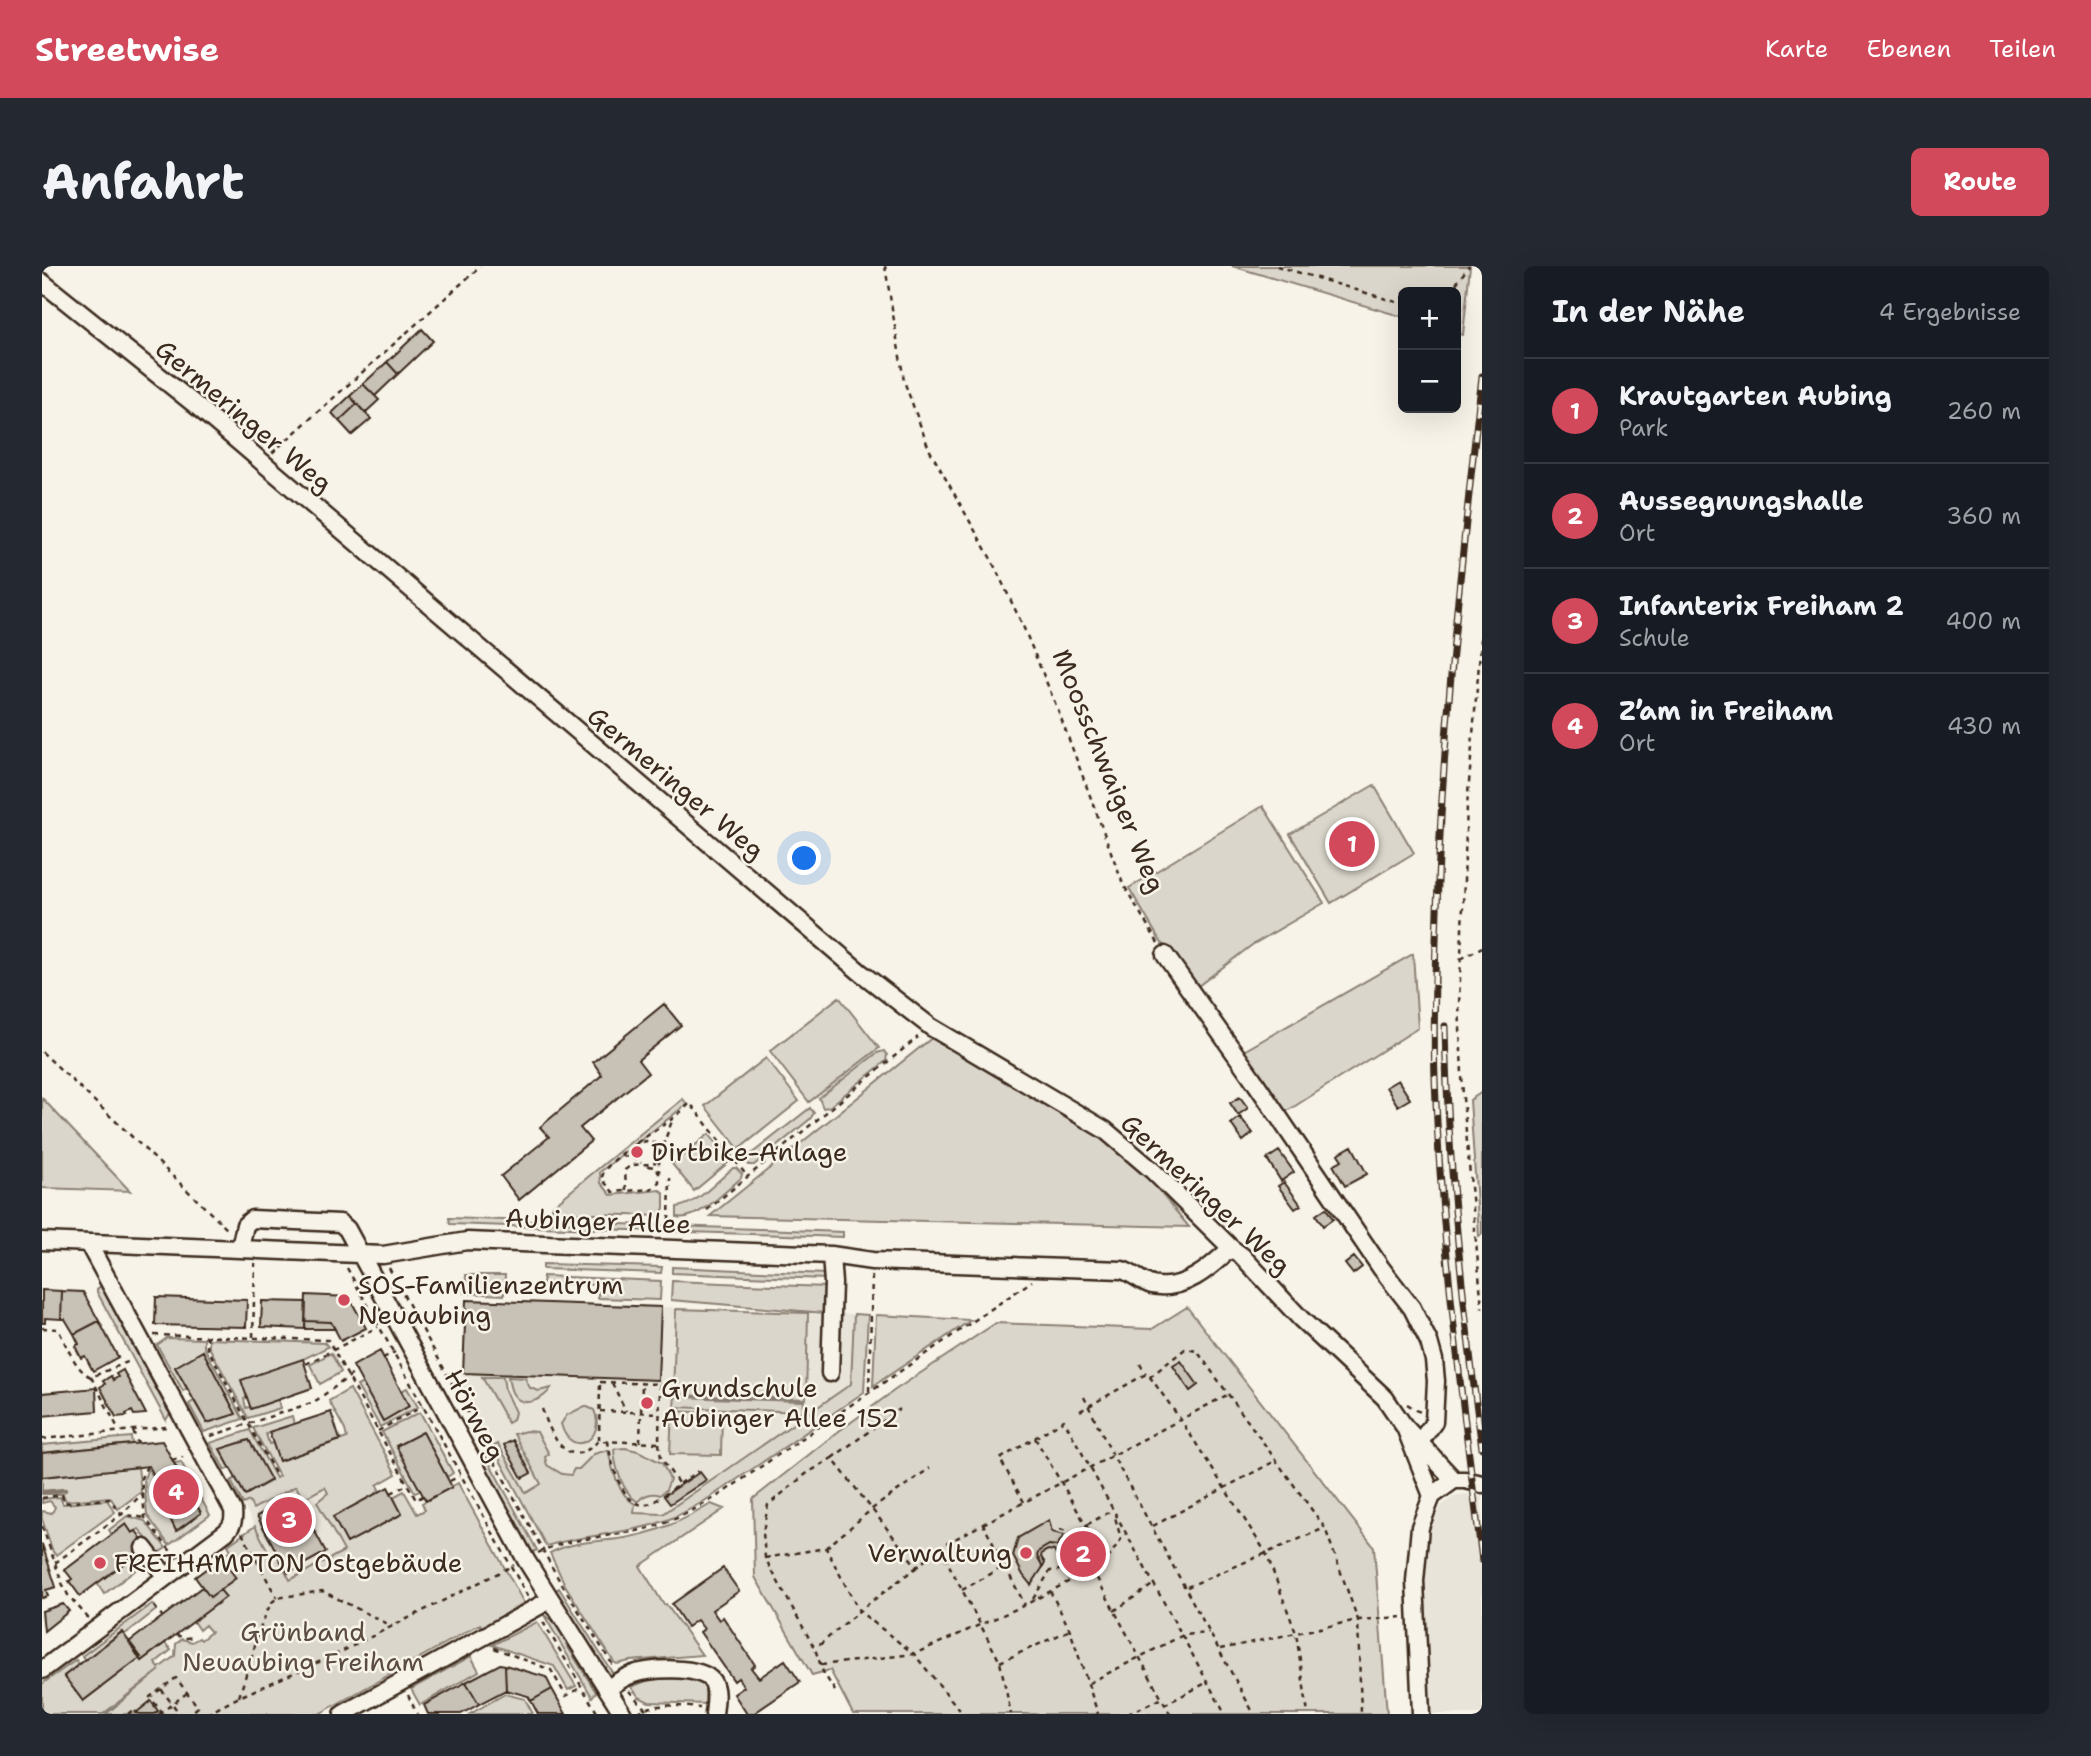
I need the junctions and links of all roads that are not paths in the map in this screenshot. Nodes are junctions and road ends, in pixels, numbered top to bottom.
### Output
1 (42, 282) edge
2 (1165, 956) road end
3 (42, 1241) edge
4 (88, 1243) junction
5 (234, 1248) junction
6 (1231, 1248) junction
7 (359, 1253) junction
8 (831, 1255) junction
9 (830, 1373) dead end
10 (1405, 1426) junction
11 (1420, 1441) junction
12 (1454, 1480) junction
13 (1482, 1484) edge
14 (1432, 1496) junction
15 (144, 1548) dead end
16 (166, 1577) junction
17 (550, 1600) junction
18 (42, 1670) edge
19 (607, 1689) junction
20 (709, 1711) edge
21 (343, 1714) edge
22 (623, 1714) edge
23 (1420, 1714) edge

1 - 6 street, Germeringer Weg
2 - 11 street
3 - 4 street, Aubinger Allee
4 - 5 street, Aubinger Allee
4 - 16 street
5 - 7 street, Aubinger Allee
5 - 7 street, Hörweg
6 - 8 street, Aubinger Allee
6 - 10 street, Germeringer Weg
7 - 8 street, Aubinger Allee
7 - 17 street, Hörweg
8 - 9 street
10 - 11 street, Germeringer Weg
10 - 14 street, Germeringer Weg
11 - 12 street, Germeringer Weg
12 - 13 street
12 - 14 street
14 - 23 street
15 - 16 street
16 - 18 street
17 - 19 street, Hörweg
17 - 21 street
19 - 20 street
19 - 22 street, Hörweg

